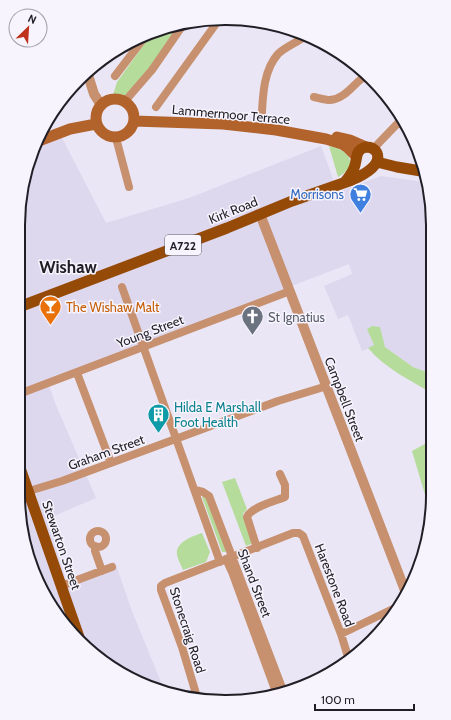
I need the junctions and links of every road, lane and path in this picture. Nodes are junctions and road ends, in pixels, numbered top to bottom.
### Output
1 (216, 25) edge
2 (179, 31) edge
3 (301, 40) edge
4 (138, 45) edge
5 (115, 76) dead end
6 (361, 78) edge
7 (89, 79) edge
8 (314, 97) dead end
9 (121, 100) junction
10 (101, 104) junction
11 (156, 107) dead end
12 (134, 121) junction
13 (397, 122) edge
14 (96, 124) junction
15 (260, 128) junction
16 (116, 138) junction
17 (45, 139) edge
18 (326, 139) junction
19 (370, 148) junction
20 (356, 159) junction
21 (374, 165) junction
22 (418, 170) edge
23 (346, 182) junction
24 (129, 187) dead end
25 (260, 214) junction
26 (122, 287) dead end
27 (290, 291) junction
28 (25, 305) edge
29 (142, 346) junction
30 (77, 373) junction
31 (327, 386) junction
32 (25, 392) edge
33 (177, 439) junction
34 (111, 463) junction
35 (280, 474) dead end
36 (25, 481) edge
37 (195, 490) junction
38 (29, 492) junction
39 (95, 546) dead end
40 (258, 548) junction
41 (226, 559) junction
42 (112, 567) dead end
43 (102, 571) junction
44 (61, 586) junction
45 (403, 586) edge
46 (389, 611) edge
47 (76, 628) edge
48 (341, 634) junction
49 (347, 654) edge
50 (281, 687) edge
51 (275, 689) edge
52 (196, 692) edge

1 - 11 street
2 - 9 street
3 - 15 street
4 - 5 street
6 - 8 street
7 - 10 street
9 - 10 main road
9 - 12 main road
10 - 14 main road
12 - 15 main road, Lammermoor Terrace
12 - 16 main road
13 - 19 street
14 - 16 main road
14 - 17 main road
15 - 18 main road, Lammermoor Terrace
16 - 24 street
18 - 19 main road, Lammermoor Terrace
18 - 20 main road, Lammermoor Terrace
19 - 20 main road
19 - 21 main road
20 - 21 main road
20 - 23 main road
21 - 22 main road
21 - 23 main road, Kirk Road / A722
23 - 25 main road, Kirk Road / A722
25 - 27 street, Campbell Street
25 - 28 main road, Kirk Road / A722
26 - 29 street, Shand Street
27 - 29 street, Young Street
27 - 31 street, Campbell Street
29 - 30 street, Young Street
29 - 33 street, Shand Street
30 - 32 street, Young Street
30 - 34 street
31 - 33 street, Graham Street
31 - 45 street, Campbell Street
33 - 34 street, Graham Street
33 - 37 street, Shand Street
34 - 38 street, Graham Street
35 - 40 street
36 - 38 main road, Stewarton Street
37 - 41 street, Shand Street
37 - 41 street, Shand Street
38 - 44 main road, Stewarton Street
39 - 43 street
40 - 41 street, Harestone Road
40 - 48 street, Harestone Road
41 - 50 street, Shand Street
41 - 51 street, Shand Street
41 - 52 street, Stonecraig Road
42 - 43 street
43 - 44 street
44 - 47 main road, Stewarton Street
46 - 48 street
48 - 49 street, Harestone Road

